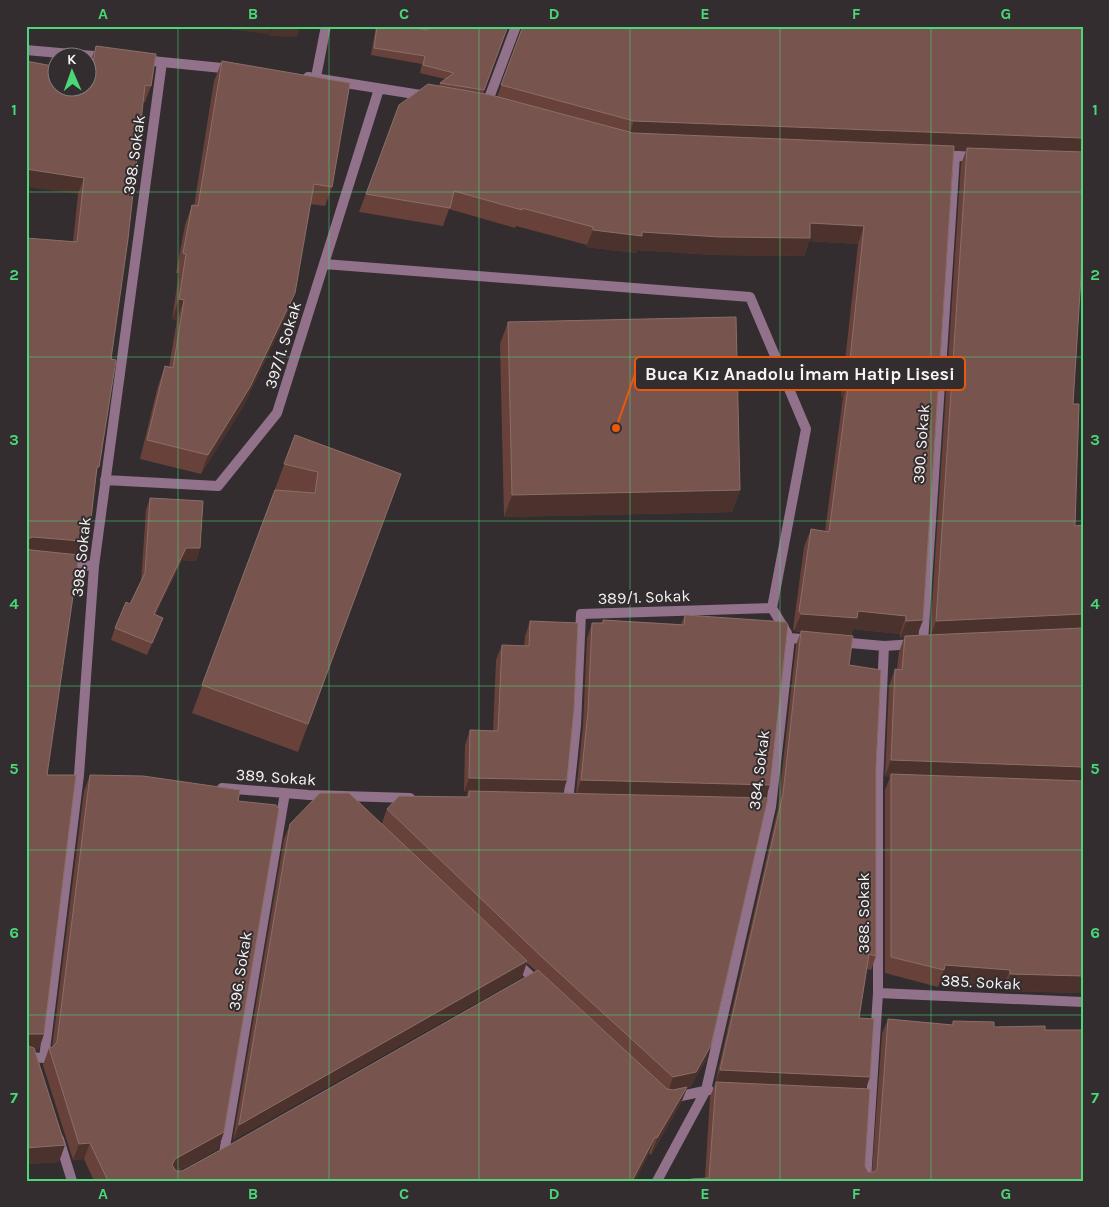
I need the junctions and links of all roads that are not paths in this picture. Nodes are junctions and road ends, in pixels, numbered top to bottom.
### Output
1 (326, 26) edge
2 (516, 26) edge
3 (26, 50) edge
4 (113, 57) edge
5 (133, 59) edge
6 (162, 62) junction
7 (239, 70) edge
8 (297, 76) edge
9 (316, 77) junction
10 (379, 89) junction
11 (437, 98) edge
12 (486, 106) edge
13 (926, 155) edge
14 (955, 156) junction
15 (985, 157) edge
16 (324, 264) junction
17 (105, 480) junction
18 (55, 563) edge
19 (94, 566) junction
20 (772, 608) junction
21 (790, 638) junction
22 (884, 646) junction
23 (216, 787) edge
24 (285, 793) junction
25 (341, 796) junction
26 (420, 798) edge
27 (568, 802) edge
28 (355, 809) edge
29 (505, 951) edge
30 (547, 991) edge
31 (878, 993) junction
32 (1083, 1002) edge
33 (32, 1060) edge
34 (711, 1090) junction
35 (659, 1094) edge
36 (57, 1133) edge
37 (224, 1153) edge
38 (72, 1181) edge
39 (656, 1181) edge
40 (866, 1181) edge

1 - 9 street
2 - 12 street
3 - 4 street
5 - 6 street
6 - 7 street
6 - 17 street, 398. Sokak
8 - 9 street
9 - 10 street
10 - 11 street
10 - 16 street, 397/1. Sokak
13 - 14 street
14 - 15 street
14 - 22 street, 390. Sokak
16 - 17 street, 397/1. Sokak
16 - 20 street
17 - 19 street, 398. Sokak
18 - 19 street
19 - 33 street, 398. Sokak
20 - 21 street
20 - 27 street, 389/1. Sokak
21 - 22 street
21 - 34 street, 384. Sokak
22 - 31 street, 388. Sokak
23 - 24 street, 389. Sokak
24 - 25 street, 389. Sokak
24 - 37 street, 396. Sokak
25 - 26 street, 389. Sokak
25 - 28 street
29 - 30 street
31 - 32 street, 385. Sokak
31 - 40 street, 388. Sokak
34 - 35 street
34 - 39 street, 384. Sokak
36 - 38 street

